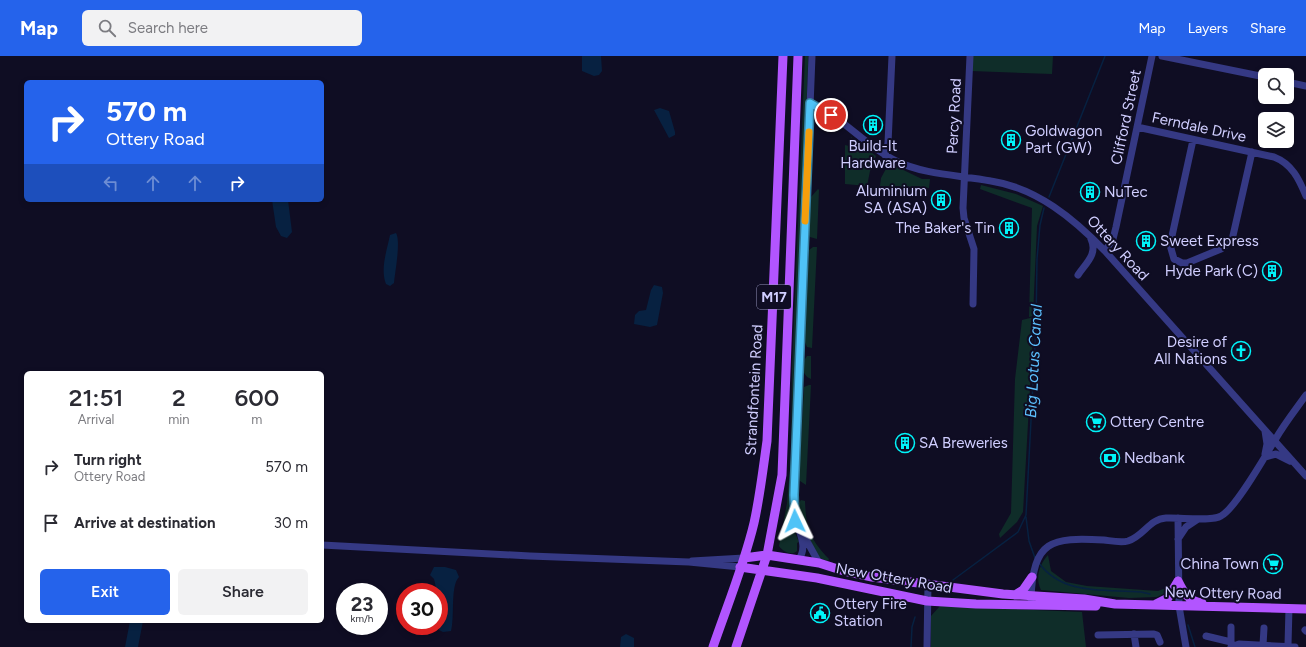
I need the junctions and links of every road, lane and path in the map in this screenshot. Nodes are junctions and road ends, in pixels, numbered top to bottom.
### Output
1 (783, 56) edge
2 (798, 56) edge
3 (812, 56) edge
4 (892, 56) edge
5 (970, 56) edge
6 (1152, 56) edge
7 (1162, 56) edge
8 (1258, 76) edge
9 (1294, 83) edge
10 (1306, 86) edge
11 (810, 103) junction
12 (1137, 128) junction
13 (1193, 140) junction
14 (1252, 152) junction
15 (885, 154) junction
16 (964, 177) junction
17 (1305, 192) edge
18 (1089, 235) junction
19 (1105, 251) junction
20 (1078, 275) dead end
21 (973, 304) dead end
22 (1306, 394) edge
23 (1264, 430) junction
24 (1275, 440) junction
25 (1264, 458) junction
26 (1296, 464) junction
27 (1306, 476) edge
28 (1178, 518) junction
29 (1200, 518) junction
30 (798, 530) junction
31 (1178, 539) junction
32 (324, 545) edge
33 (767, 555) junction
34 (744, 558) junction
35 (798, 560) junction
36 (689, 562) junction
37 (819, 563) junction
38 (740, 567) junction
39 (762, 570) junction
40 (1032, 577) junction
41 (1178, 581) junction
42 (928, 584) junction
43 (1015, 595) junction
44 (1031, 600) junction
45 (927, 601) junction
46 (1149, 605) junction
47 (1179, 606) junction
48 (1226, 608) junction
49 (1289, 608) junction
50 (1306, 609) edge
51 (1231, 627) dead end
52 (1264, 628) dead end
53 (1134, 634) junction
54 (1098, 635) dead end
55 (1206, 636) dead end
56 (1160, 642) dead end
57 (1232, 645) edge
58 (1263, 645) junction
59 (1292, 646) edge
60 (713, 647) edge
61 (736, 647) edge
62 (927, 647) edge
63 (1136, 647) edge
64 (1186, 647) edge

1 - 34 main road, Strandfontein Road / M17
2 - 33 main road, Strandfontein Road / M17
3 - 11 street
4 - 15 street
5 - 16 street, Percy Road
6 - 12 street, Clifford Street
7 - 8 street
9 - 10 street
11 - 15 street, Ottery Road
11 - 30 street
12 - 13 street, Ferndale Drive
12 - 19 street, Clifford Street
13 - 14 street, Ferndale Drive
13 - 14 street
14 - 17 street, Ferndale Drive
15 - 16 street, Ottery Road
16 - 18 street, Ottery Road
16 - 21 street, Percy Road
18 - 19 street, Ottery Road
18 - 20 street
19 - 23 street, Ottery Road
22 - 24 street
23 - 24 street, Ottery Road
23 - 25 street
24 - 25 street
24 - 26 street, Ottery Road
25 - 26 street
25 - 29 street
26 - 27 street, Ottery Road
28 - 29 street
28 - 31 street
28 - 40 street
29 - 31 street
30 - 35 street
30 - 37 street
31 - 41 street
32 - 36 street
33 - 34 main road, New Ottery Road
33 - 35 main road, New Ottery Road
33 - 39 main road, Strandfontein Road / M17
34 - 36 street
34 - 38 main road, Strandfontein Road / M17
35 - 37 main road, New Ottery Road
36 - 38 street
37 - 42 main road, New Ottery Road
38 - 39 main road, New Ottery Road
38 - 60 main road, Strandfontein Road / M17
39 - 45 main road, New Ottery Road
39 - 61 main road, Strandfontein Road / M17
40 - 43 main road
40 - 44 street
41 - 46 main road
41 - 47 street
41 - 48 main road
42 - 43 main road, New Ottery Road
42 - 45 street
43 - 44 main road, New Ottery Road
44 - 45 main road, New Ottery Road
44 - 46 main road, New Ottery Road
45 - 62 street
46 - 47 main road, New Ottery Road
47 - 48 main road, New Ottery Road
47 - 64 street
48 - 49 main road, New Ottery Road
49 - 50 main road, New Ottery Road
49 - 59 street
51 - 57 street
52 - 58 street
53 - 54 street
53 - 56 street
53 - 63 street
55 - 57 street
57 - 58 street
58 - 59 street

